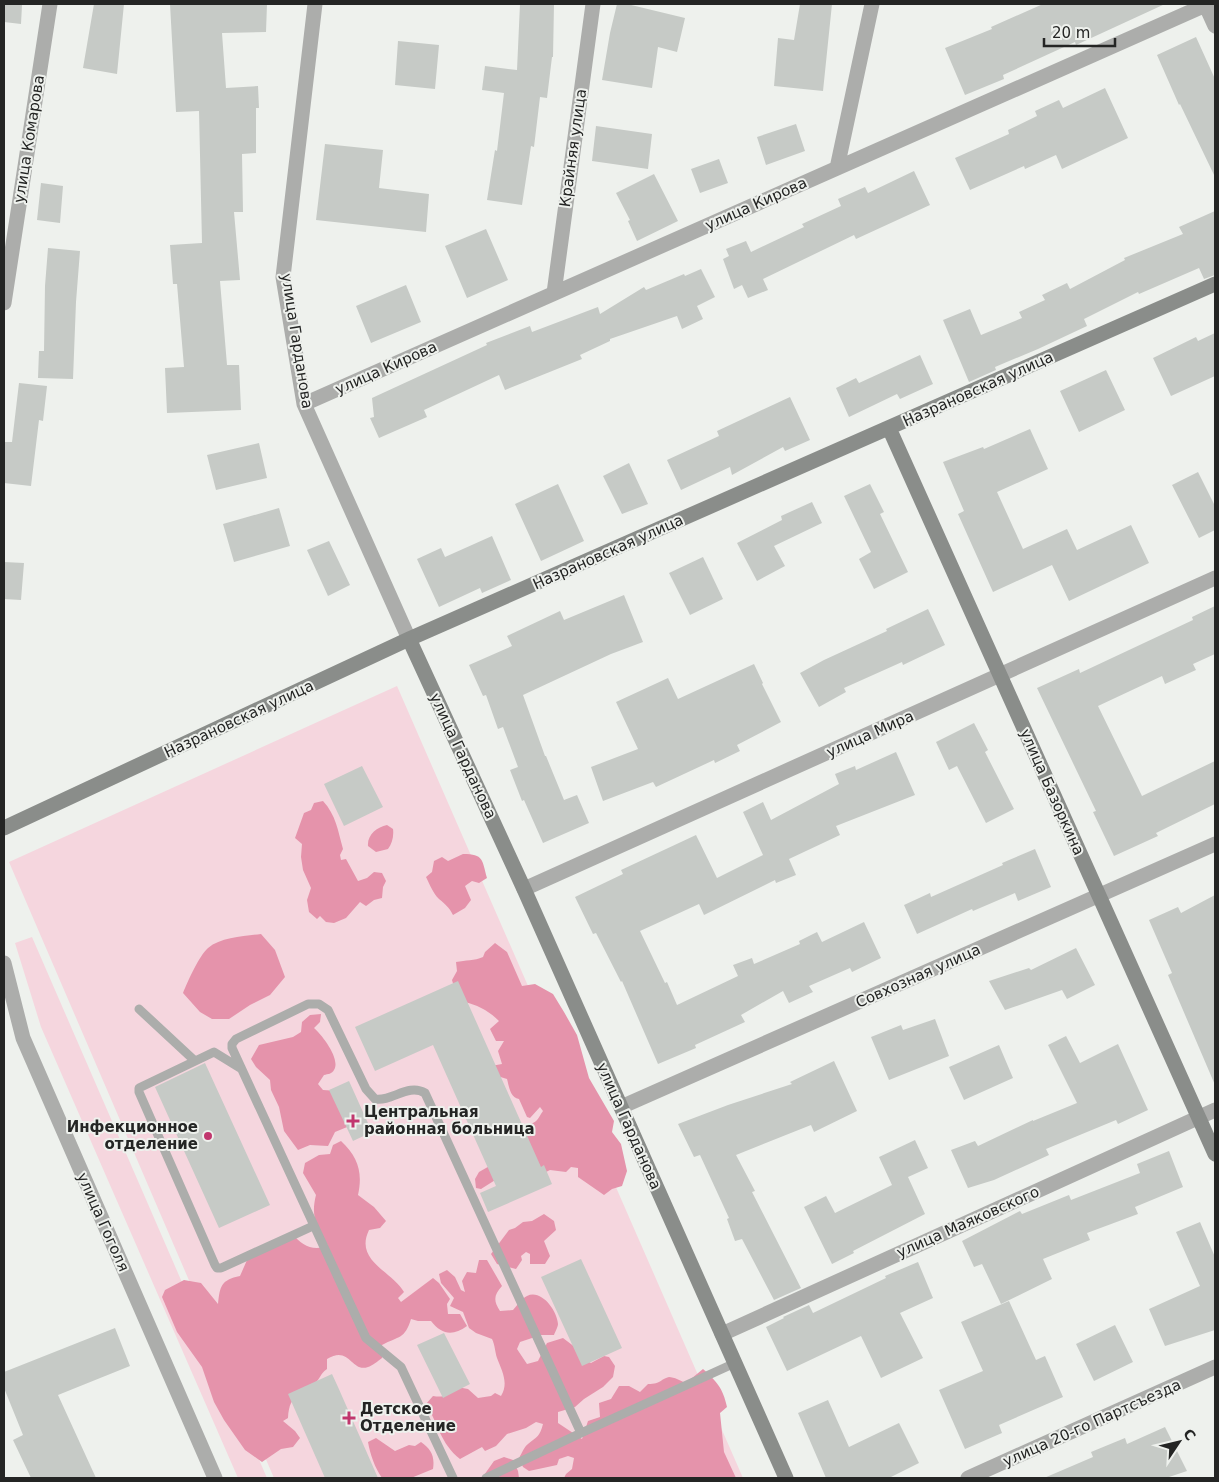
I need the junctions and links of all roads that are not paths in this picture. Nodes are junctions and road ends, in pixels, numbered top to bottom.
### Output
1 (50, 4) edge
2 (315, 4) edge
3 (593, 4) edge
4 (872, 4) edge
5 (1206, 4) edge
6 (1215, 26) edge
7 (837, 168) junction
8 (1215, 284) edge
9 (554, 293) junction
10 (4, 303) edge
11 (304, 404) junction
12 (890, 428) junction
13 (1215, 578) edge
14 (409, 639) junction
15 (1000, 676) junction
16 (4, 828) edge
17 (1215, 844) edge
18 (524, 889) junction
19 (1099, 897) junction
20 (4, 963) edge
21 (138, 1009) dead end
22 (195, 1061) junction
23 (240, 1068) junction
24 (621, 1107) junction
25 (1215, 1110) edge
26 (1199, 1118) junction
27 (1215, 1154) edge
28 (314, 1226) junction
29 (722, 1334) junction
30 (735, 1363) junction
31 (1215, 1367) edge
32 (581, 1433) junction
33 (215, 1478) edge
34 (453, 1478) edge
35 (486, 1478) edge
36 (786, 1478) edge
37 (968, 1478) edge

1 - 10 street, улица Комарова
2 - 11 street, улица Гарданова
3 - 9 street, Крайняя улица
4 - 7 street
5 - 6 street
5 - 7 street, улица Кирова
7 - 9 street, улица Кирова
8 - 12 street, Назрановская улица
9 - 11 street, улица Кирова
11 - 14 street, улица Гарданова
12 - 14 street, Назрановская улица
12 - 15 street, улица Базоркина
13 - 15 street, улица Мира
14 - 16 street, Назрановская улица
14 - 18 street, улица Гарданова
15 - 18 street, улица Мира
15 - 19 street, улица Базоркина
17 - 19 street, Совхозная улица
18 - 24 street, улица Гарданова
19 - 24 street, Совхозная улица
19 - 26 street, улица Базоркина
20 - 33 street, улица Гоголя
21 - 22 lane
22 - 23 lane
22 - 28 lane
23 - 28 lane
23 - 32 lane
24 - 29 street, улица Гарданова
25 - 26 street, улица Маяковского
26 - 27 street, улица Базоркина
26 - 29 street, улица Маяковского
28 - 34 lane
29 - 30 street, улица Гарданова
30 - 32 lane
30 - 36 street, улица Гарданова
31 - 37 street, улица 20-го Партсъезда
32 - 35 lane

